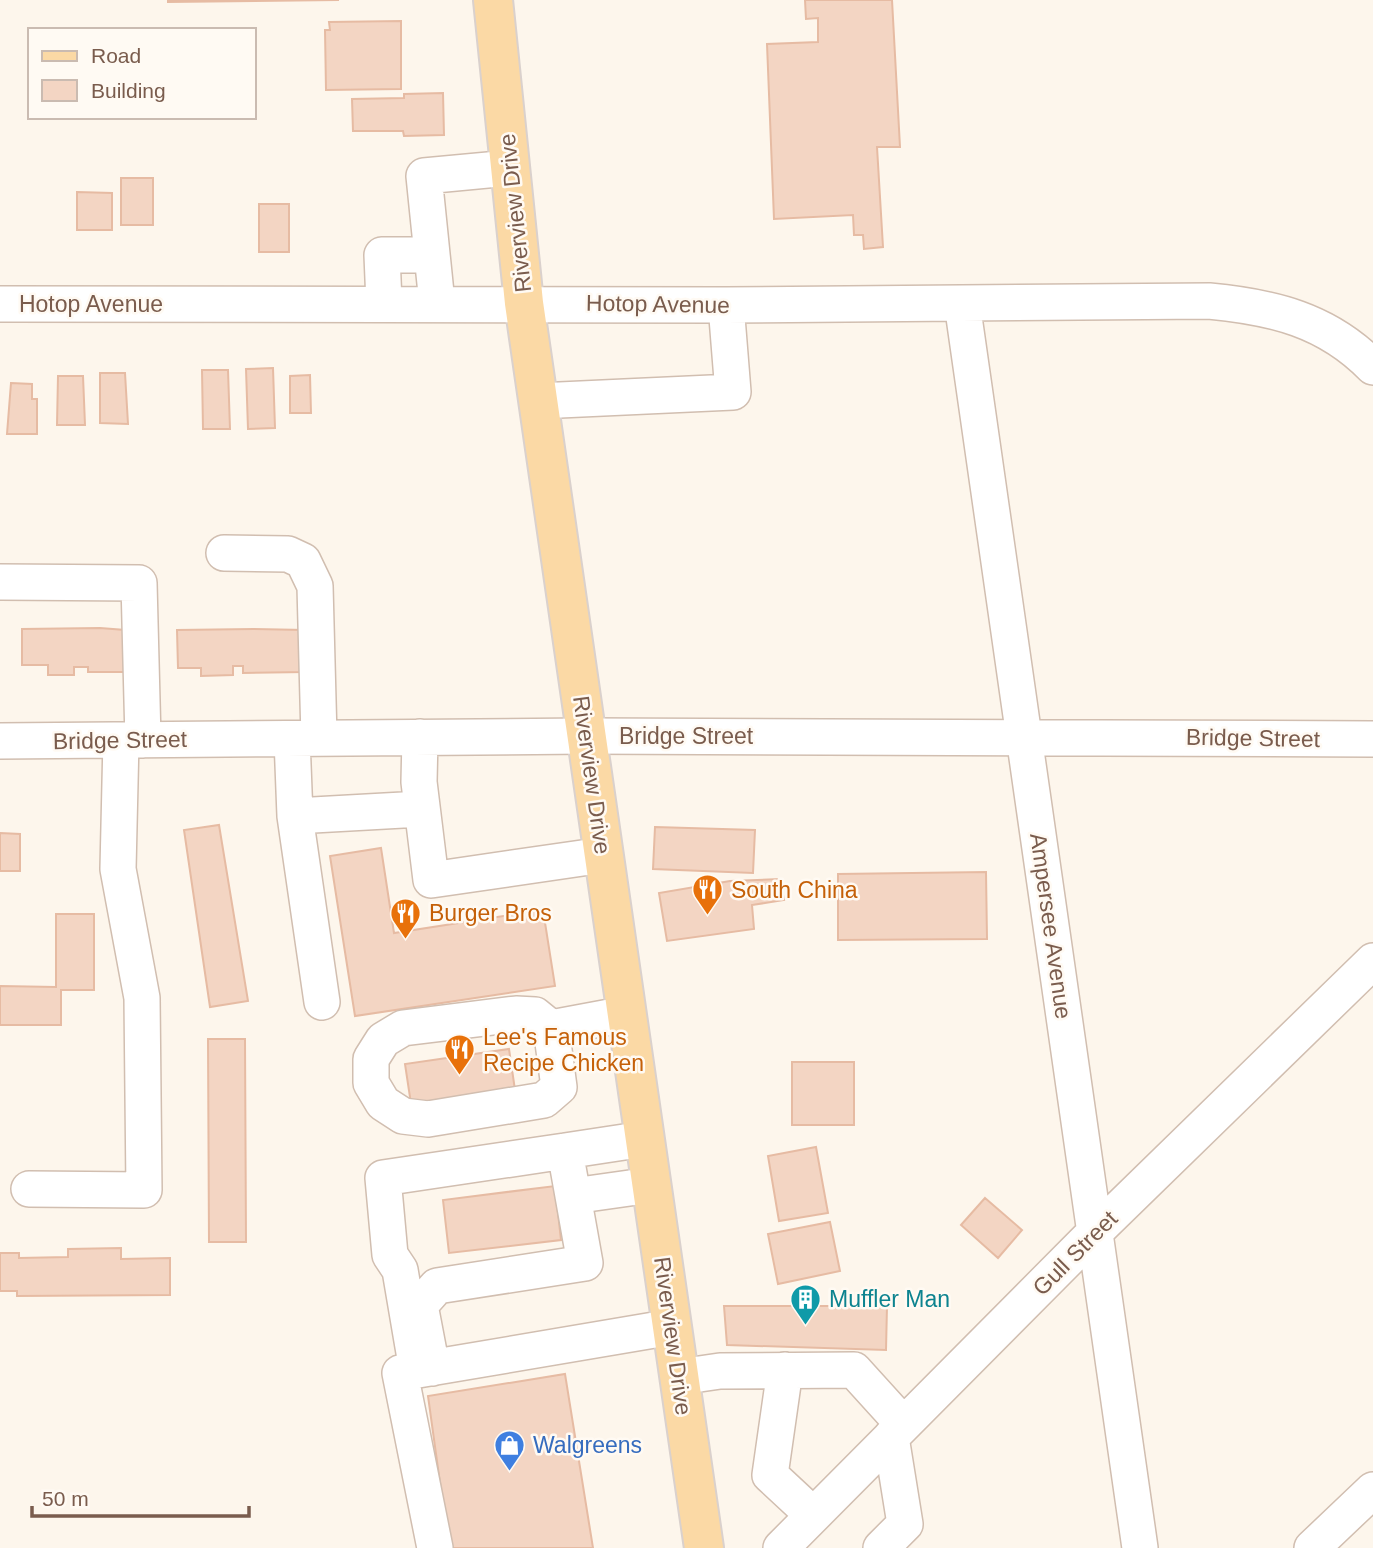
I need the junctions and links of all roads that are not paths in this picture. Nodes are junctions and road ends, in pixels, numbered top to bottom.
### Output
1 (492, 0) edge
2 (510, 168) junction
3 (432, 255) junction
4 (384, 303) junction
5 (437, 303) junction
6 (524, 303) junction
7 (962, 303) junction
8 (0, 304) edge
9 (726, 305) junction
10 (1373, 367) edge
11 (538, 401) junction
12 (224, 553) dead end
13 (0, 582) edge
14 (586, 736) junction
15 (1024, 736) junction
16 (420, 737) junction
17 (306, 739) junction
18 (1373, 739) edge
19 (132, 740) junction
20 (0, 741) edge
21 (421, 809) junction
22 (295, 816) junction
23 (603, 855) junction
24 (1373, 961) edge
25 (322, 1002) dead end
26 (626, 1014) junction
27 (551, 1028) junction
28 (644, 1139) junction
29 (565, 1151) junction
30 (651, 1185) junction
31 (29, 1189) dead end
32 (573, 1196) junction
33 (1095, 1232) junction
34 (672, 1327) junction
35 (425, 1369) junction
36 (785, 1370) junction
37 (679, 1377) junction
38 (897, 1431) junction
39 (1373, 1490) edge
40 (813, 1515) junction
41 (435, 1548) edge
42 (704, 1548) edge
43 (780, 1548) edge
44 (881, 1548) edge
45 (1140, 1548) edge
46 (1312, 1548) edge

1 - 2 main road, Riverview Drive
2 - 3 street
2 - 6 main road, Riverview Drive
3 - 4 street
3 - 5 street
4 - 5 street, Hotop Avenue
4 - 8 street, Hotop Avenue
5 - 6 street, Hotop Avenue
6 - 9 street, Hotop Avenue
6 - 11 main road, Riverview Drive
7 - 9 street, Hotop Avenue
7 - 10 street, Hotop Avenue
7 - 15 street, Ampersee Avenue
9 - 11 street
11 - 14 main road, Riverview Drive
12 - 17 street
13 - 19 street
14 - 15 street, Bridge Street
14 - 16 street, Bridge Street
14 - 23 main road, Riverview Drive
15 - 18 street, Bridge Street
15 - 33 street, Ampersee Avenue
16 - 17 street, Bridge Street
16 - 21 street
17 - 19 street, Bridge Street
17 - 22 street
19 - 20 street, Bridge Street
19 - 31 street
21 - 22 street
21 - 23 street
22 - 25 street
23 - 26 main road, Riverview Drive
24 - 33 street, Gull Street
26 - 27 street
26 - 28 main road, Riverview Drive
27 - 27 street
28 - 29 street
28 - 30 main road, Riverview Drive
29 - 32 street
29 - 35 street
30 - 32 street
30 - 34 main road, Riverview Drive
32 - 35 street
33 - 38 street, Gull Street
33 - 45 street, Ampersee Avenue
34 - 35 street
34 - 37 main road, Riverview Drive
35 - 41 street
36 - 37 street
36 - 38 street
36 - 40 street
37 - 42 main road, Riverview Drive
38 - 40 street, Gull Street
38 - 44 street
39 - 46 street
40 - 43 street, Gull Street

